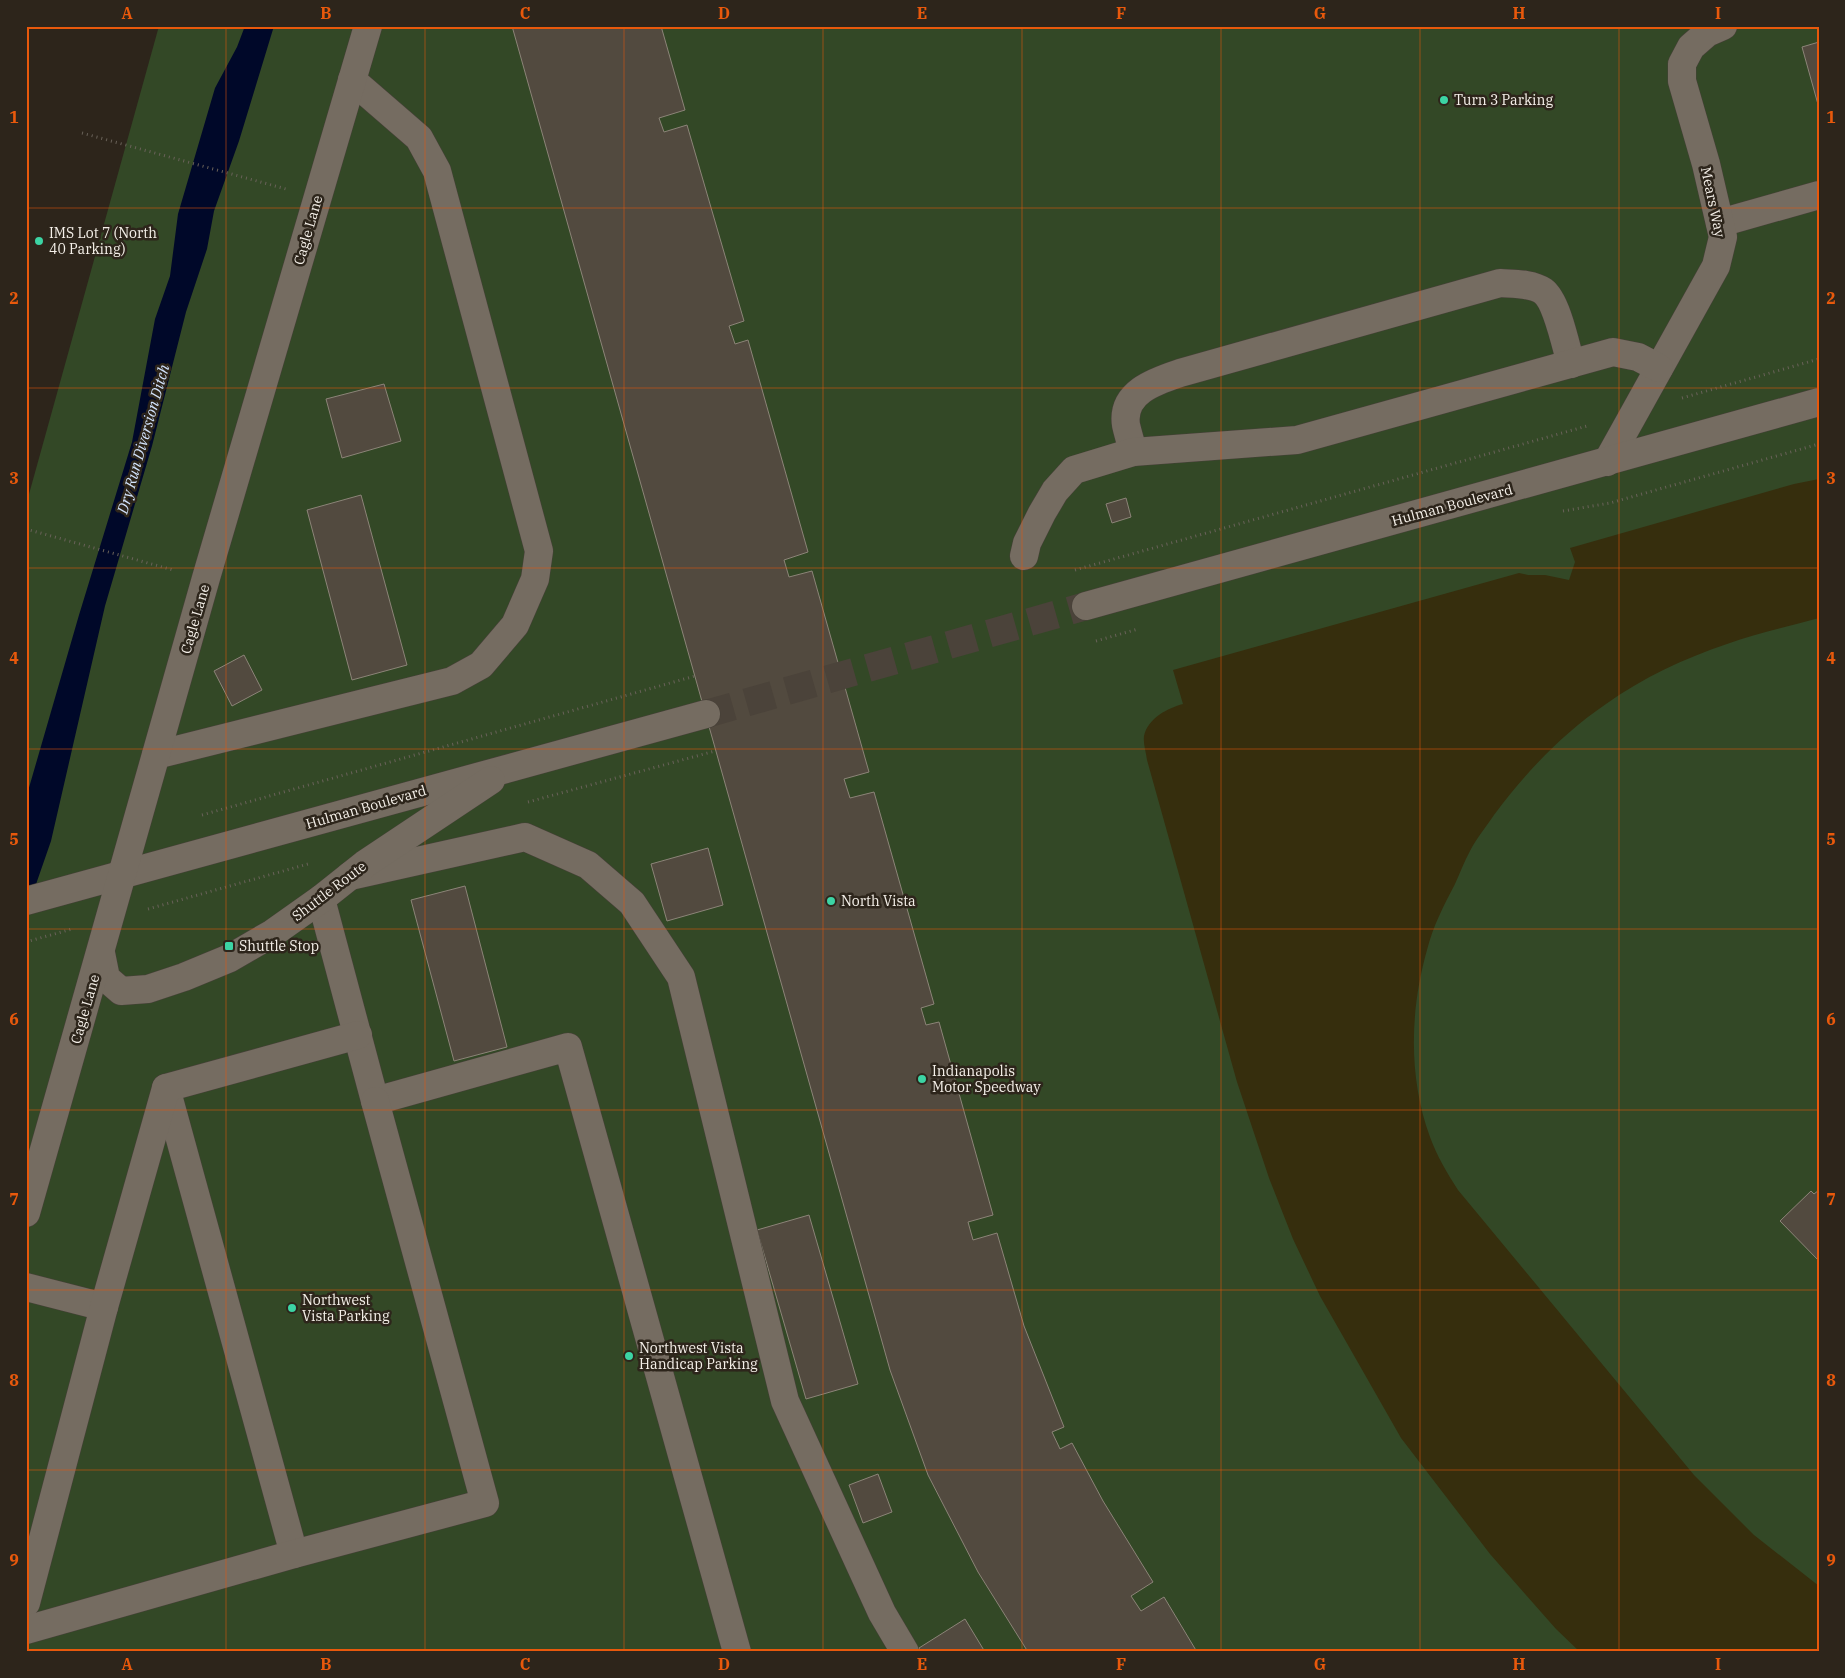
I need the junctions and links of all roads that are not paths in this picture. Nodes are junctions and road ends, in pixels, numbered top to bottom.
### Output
1 (368, 26) edge
2 (1723, 26) edge
3 (352, 80) junction
4 (1819, 195) edge
5 (1720, 223) junction
6 (1571, 364) junction
7 (1659, 368) junction
8 (1819, 402) edge
9 (1133, 452) junction
10 (1607, 462) junction
11 (1024, 556) dead end
12 (1086, 606) tunnel mouth
13 (706, 714) tunnel mouth
14 (156, 755) junction
15 (510, 767) junction
16 (123, 875) junction
17 (350, 876) junction
18 (321, 899) junction
19 (26, 901) edge
20 (100, 953) junction
21 (358, 1035) junction
22 (166, 1088) junction
23 (375, 1101) junction
24 (26, 1213) edge
25 (26, 1287) edge
26 (104, 1308) junction
27 (294, 1554) junction
28 (26, 1603) edge
29 (26, 1630) edge
30 (737, 1652) edge
31 (905, 1652) edge

1 - 3 street, Cagle Lane
2 - 5 street, Mears Way
3 - 14 street, Cagle Lane
3 - 14 street
4 - 5 street
5 - 7 street, Mears Way
6 - 7 street
6 - 9 street
6 - 9 street
7 - 10 street, Mears Way
8 - 10 street, Hulman Boulevard
9 - 11 street
10 - 12 street, Hulman Boulevard
13 - 15 street, Hulman Boulevard
14 - 16 street, Cagle Lane
15 - 16 street, Hulman Boulevard
15 - 17 street, Shuttle Route
16 - 19 street, Hulman Boulevard
16 - 20 street, Cagle Lane
17 - 18 street, Shuttle Route
17 - 31 street
18 - 20 street, Shuttle Route
18 - 21 street
20 - 24 street, Cagle Lane
21 - 22 street
21 - 23 street
22 - 26 street
22 - 27 street
23 - 27 street
23 - 30 street
25 - 26 street
26 - 28 street
27 - 29 street

